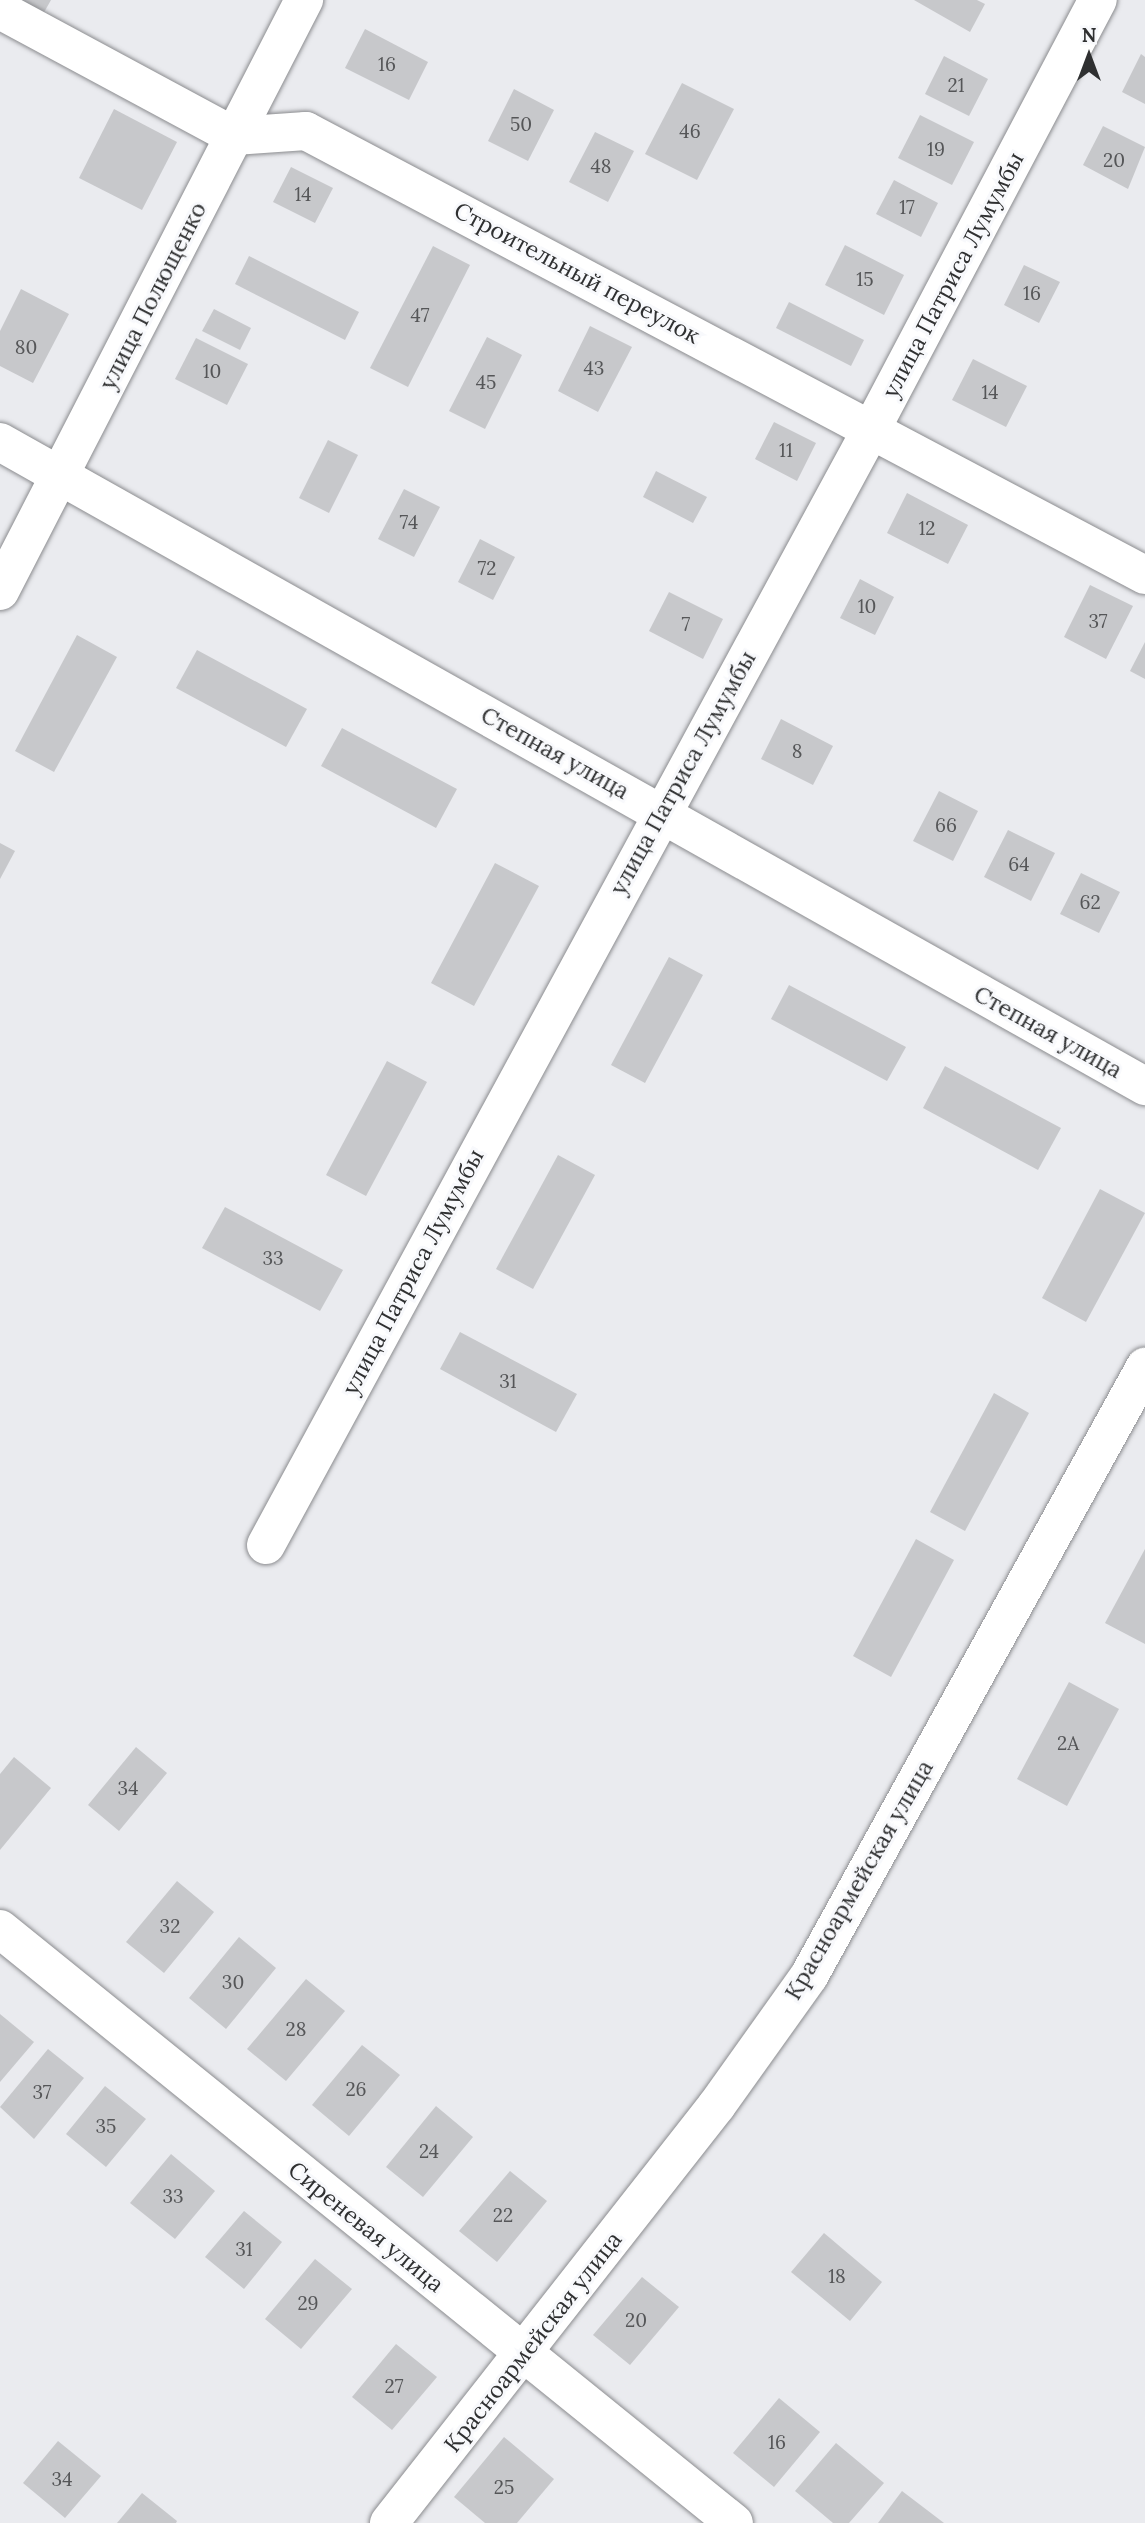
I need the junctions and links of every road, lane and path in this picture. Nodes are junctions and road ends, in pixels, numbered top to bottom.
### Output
1 (304, 0) edge
2 (1098, 0) edge
3 (0, 10) edge
4 (234, 136) junction
5 (872, 428) junction
6 (0, 442) edge
7 (62, 475) junction
8 (1145, 575) edge
9 (0, 591) edge
10 (660, 812) junction
11 (1145, 1086) edge
12 (1145, 1367) edge
13 (266, 1545) dead end
14 (0, 1929) edge
15 (524, 2356) junction
16 (389, 2523) edge
17 (734, 2523) edge

1 - 4 street, улица Полющенко
2 - 5 street, улица Патриса Лумумбы
3 - 4 street
4 - 5 street, Строительный переулок
4 - 7 street, улица Полющенко
5 - 8 street, Строительный переулок
5 - 10 street, улица Патриса Лумумбы
6 - 7 street, Степная улица
7 - 9 street, улица Полющенко
7 - 10 street, Степная улица
10 - 11 street, Степная улица
10 - 13 street, улица Патриса Лумумбы
12 - 15 street, Красноармейская улица
14 - 15 street, Сиреневая улица
15 - 16 street, Красноармейская улица
15 - 17 street, Сиреневая улица

